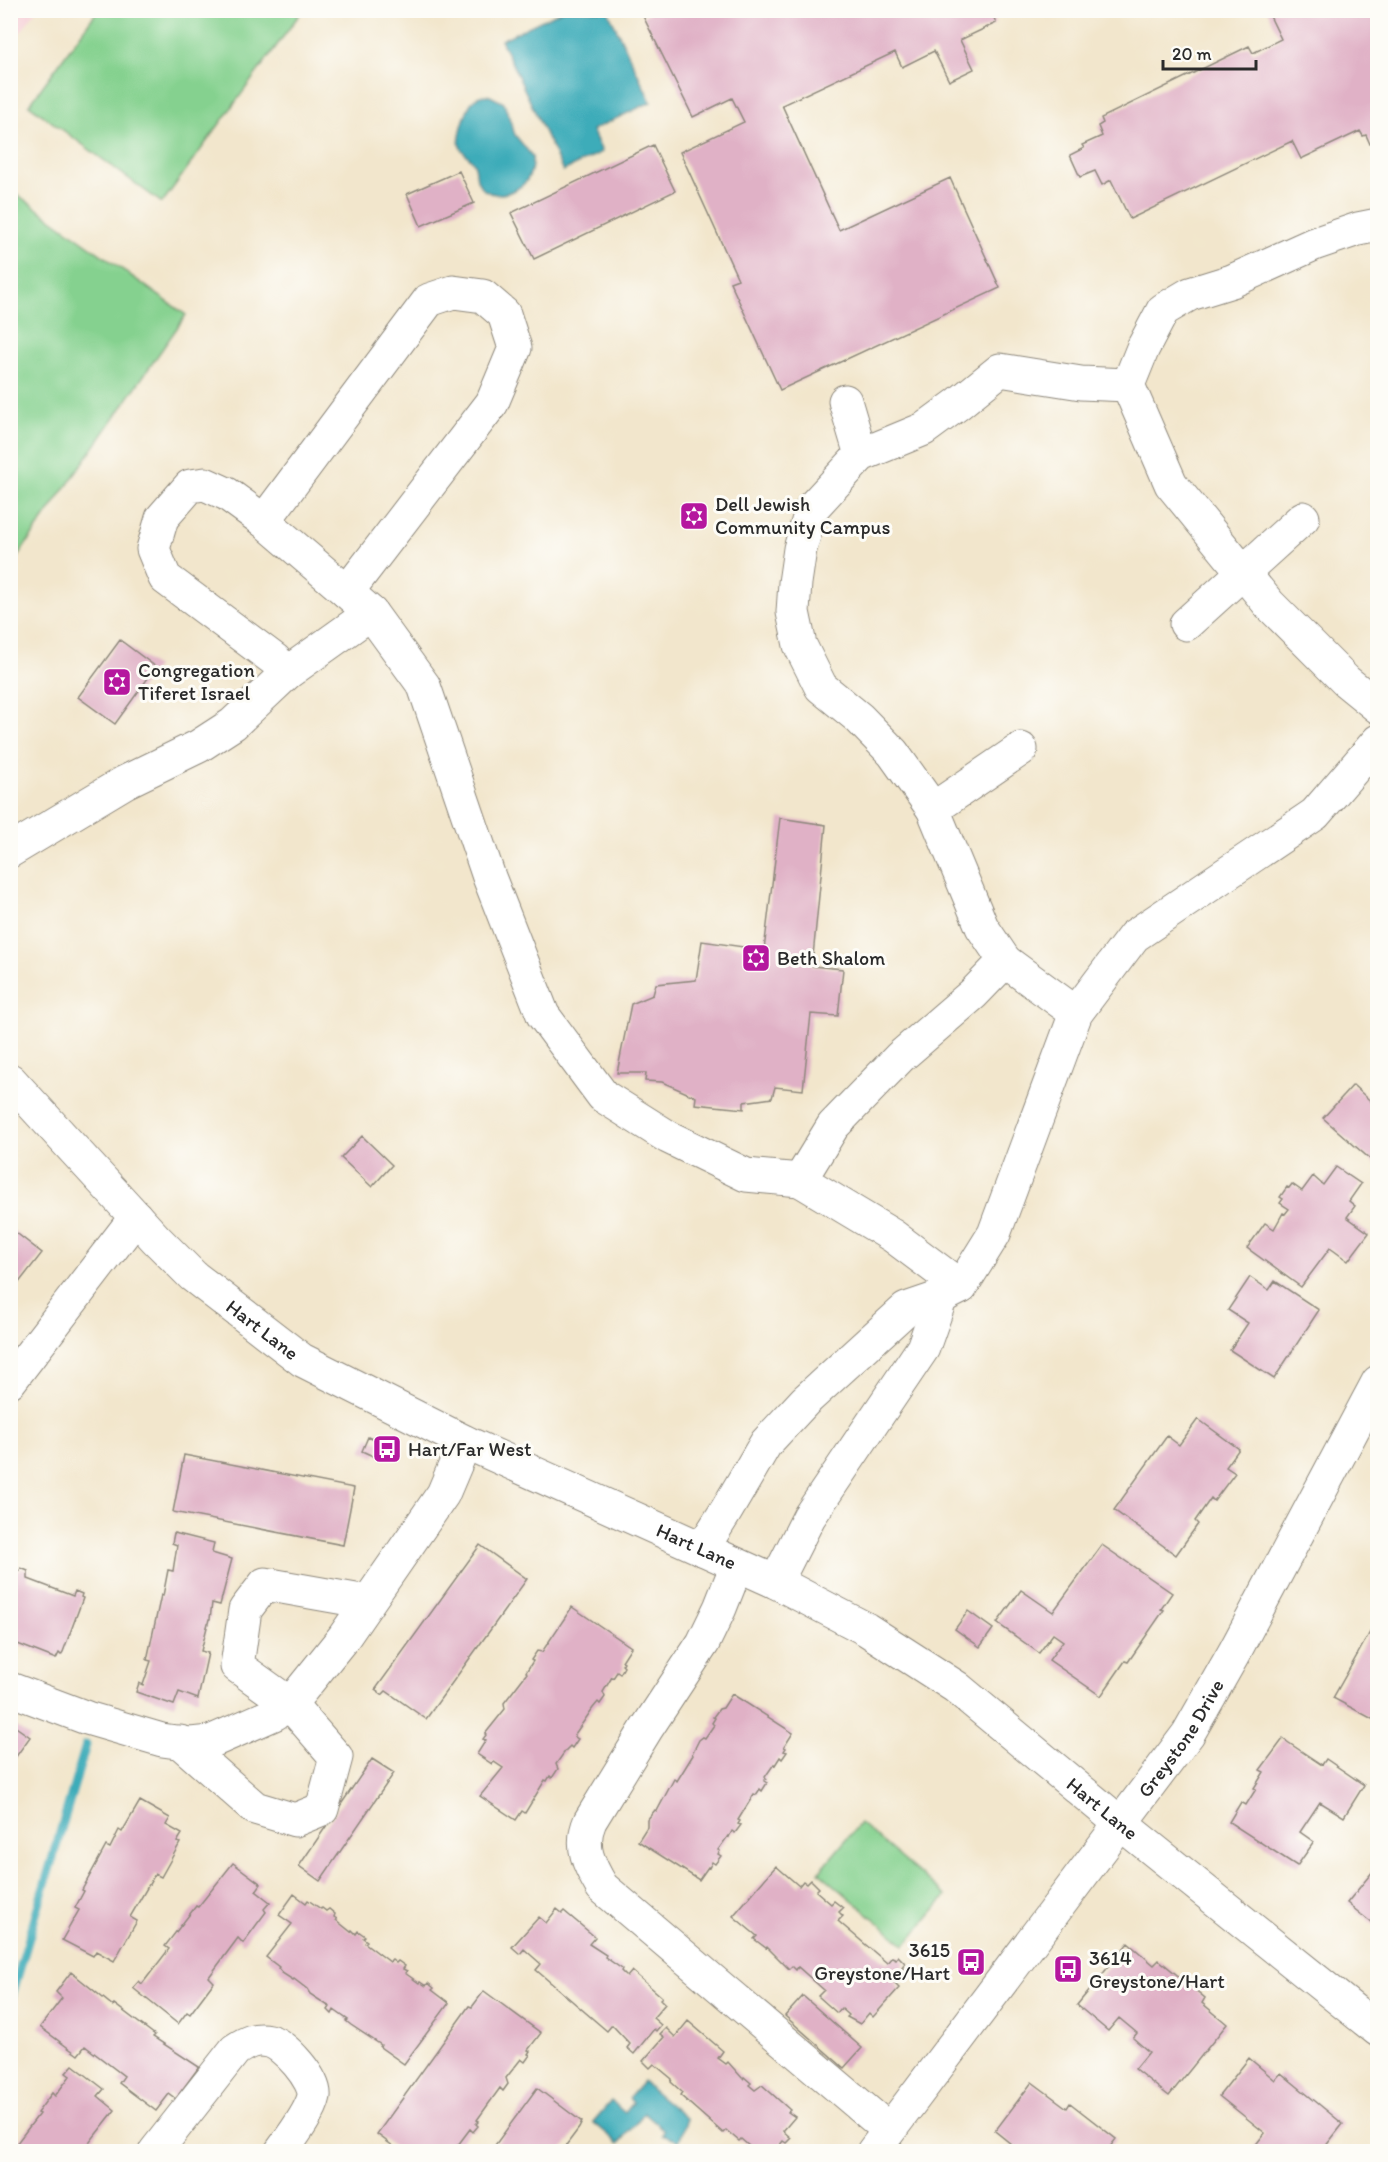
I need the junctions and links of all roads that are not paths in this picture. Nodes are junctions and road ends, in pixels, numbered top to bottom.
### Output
1 (1377, 225) edge
2 (1128, 385) junction
3 (845, 401) dead end
4 (861, 455) junction
5 (1303, 518) dead end
6 (264, 521) junction
7 (1242, 571) junction
8 (347, 592) junction
9 (371, 613) junction
10 (1186, 624) dead end
11 (287, 673) junction
12 (1377, 707) edge
13 (1377, 741) edge
14 (1021, 749) dead end
15 (933, 809) junction
16 (10, 851) edge
17 (1005, 961) junction
18 (1076, 1013) junction
19 (17, 1099) edge
20 (800, 1180) junction
21 (136, 1217) junction
22 (951, 1292) junction
23 (10, 1381) edge
24 (1377, 1382) edge
25 (465, 1442) junction
26 (702, 1549) junction
27 (737, 1565) junction
28 (776, 1582) junction
29 (367, 1602) junction
30 (10, 1689) edge
31 (290, 1704) junction
32 (180, 1742) junction
33 (1120, 1823) junction
34 (1377, 2030) edge
35 (881, 2141) edge
36 (155, 2151) edge
37 (281, 2151) edge

1 - 2 street
2 - 4 street
2 - 7 street
3 - 4 street
4 - 15 street
5 - 7 street
6 - 8 street
6 - 8 street
6 - 11 street
7 - 10 street
7 - 12 street
8 - 9 street
9 - 11 street
9 - 20 street
11 - 16 street
13 - 18 street
14 - 15 street
15 - 17 street
17 - 18 street
17 - 20 street
18 - 22 street
19 - 21 street, Hart Lane
20 - 22 street
21 - 23 street
21 - 25 street, Hart Lane
22 - 26 street
22 - 28 street
24 - 33 street, Greystone Drive
25 - 26 street, Hart Lane
25 - 29 street
26 - 27 street, Hart Lane
27 - 28 street, Hart Lane
27 - 35 street
28 - 33 street, Hart Lane
29 - 31 street
29 - 31 street
30 - 32 street
31 - 32 street
31 - 32 street
33 - 34 street, Hart Lane
33 - 35 street, Greystone Drive
36 - 37 street

